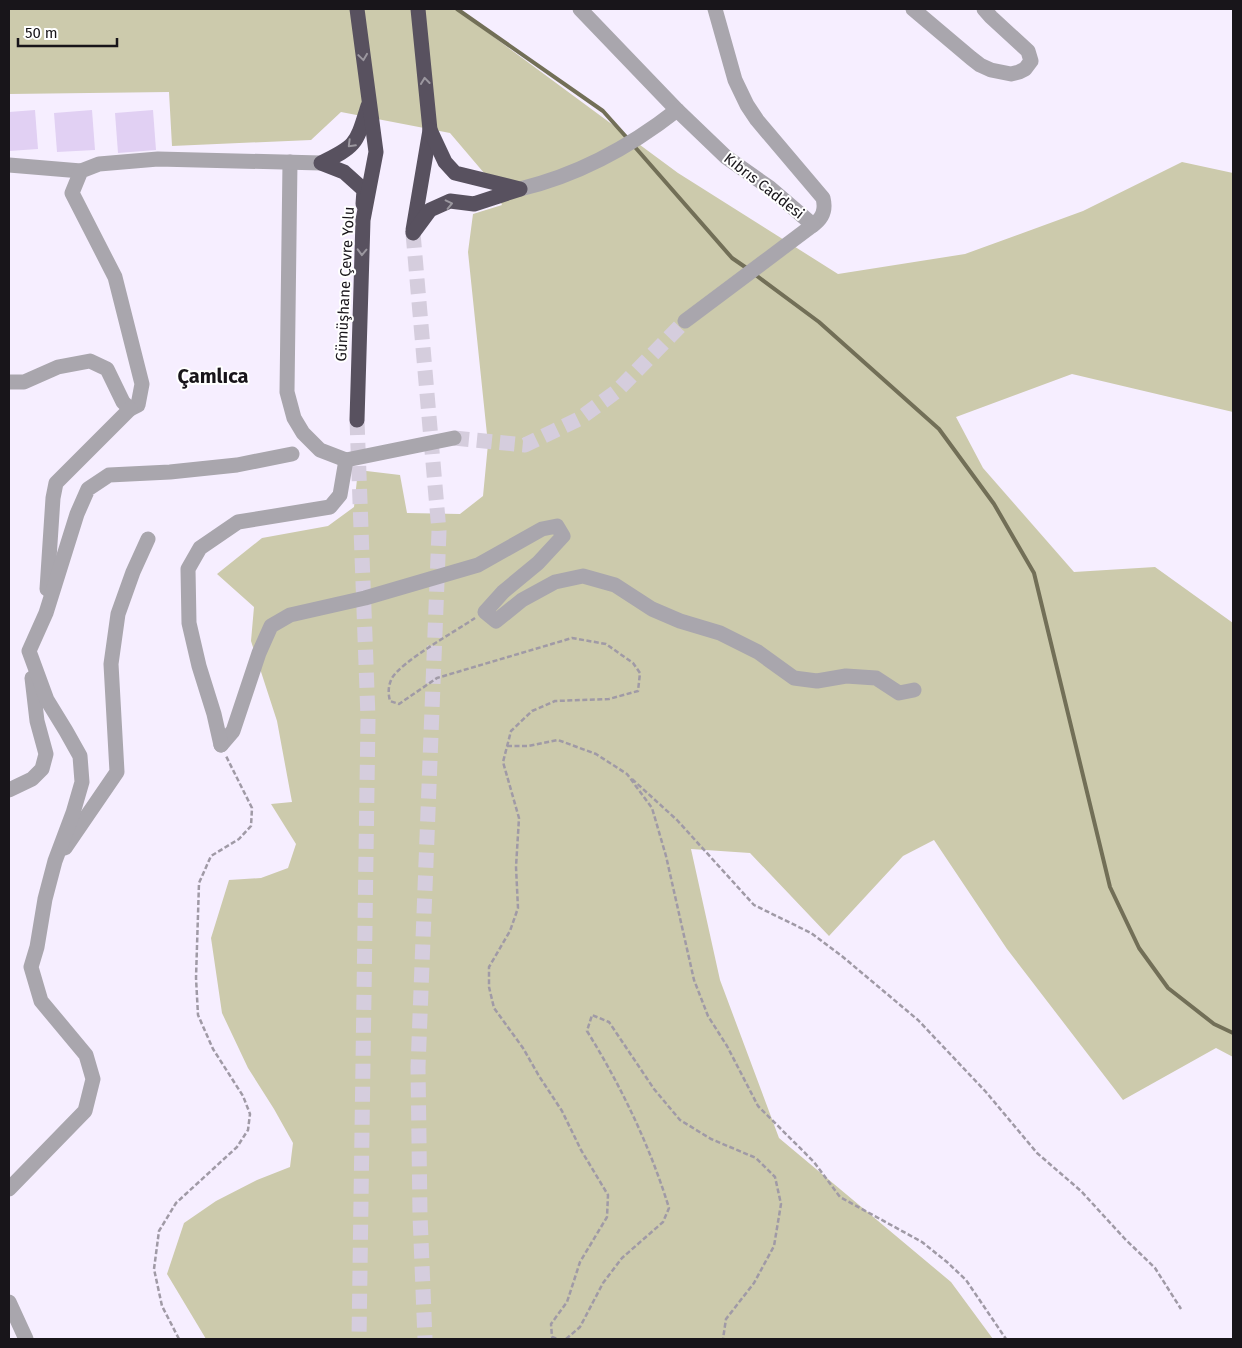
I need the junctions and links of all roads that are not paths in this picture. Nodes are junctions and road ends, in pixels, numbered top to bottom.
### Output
1 (356, 9) edge
2 (418, 9) edge
3 (580, 9) edge
4 (715, 9) edge
5 (913, 9) edge
6 (984, 9) edge
7 (370, 100) junction
8 (677, 110) junction
9 (430, 130) junction
10 (290, 162) junction
11 (321, 163) junction
12 (9, 165) edge
13 (81, 172) junction
14 (520, 189) junction
15 (363, 220) junction
16 (809, 229) junction
17 (686, 321) tunnel mouth
18 (9, 382) edge
19 (130, 409) junction
20 (356, 420) tunnel mouth
21 (454, 438) tunnel mouth
22 (292, 454) dead end
23 (346, 460) junction
24 (148, 539) dead end
25 (46, 613) junction
26 (29, 651) junction
27 (914, 690) dead end
28 (9, 790) edge
29 (55, 861) junction
30 (9, 1189) edge
31 (9, 1302) edge
32 (26, 1339) edge

1 -> 7 highway, Gümüşhane Çevre Yolu
9 -> 2 highway
3 - 8 street, Kıbrıs Caddesi
4 - 16 street, Kıbrıs Caddesi
5 - 6 street
7 -> 11 highway
7 - 15 highway, Gümüşhane Çevre Yolu
8 - 14 street
8 - 16 street, Kıbrıs Caddesi
9 - 14 highway
9 -> 14 highway
10 - 11 street
10 - 13 street
10 - 23 street
11 - 15 highway
12 - 13 street
13 - 19 street
15 -> 20 highway, Gümüşhane Çevre Yolu
16 - 17 street
18 - 19 street
19 - 25 street
21 - 23 street
22 - 25 street
23 - 27 street
24 - 29 street
25 - 26 street
26 - 28 street
26 - 29 street
29 - 30 street
31 - 32 street

